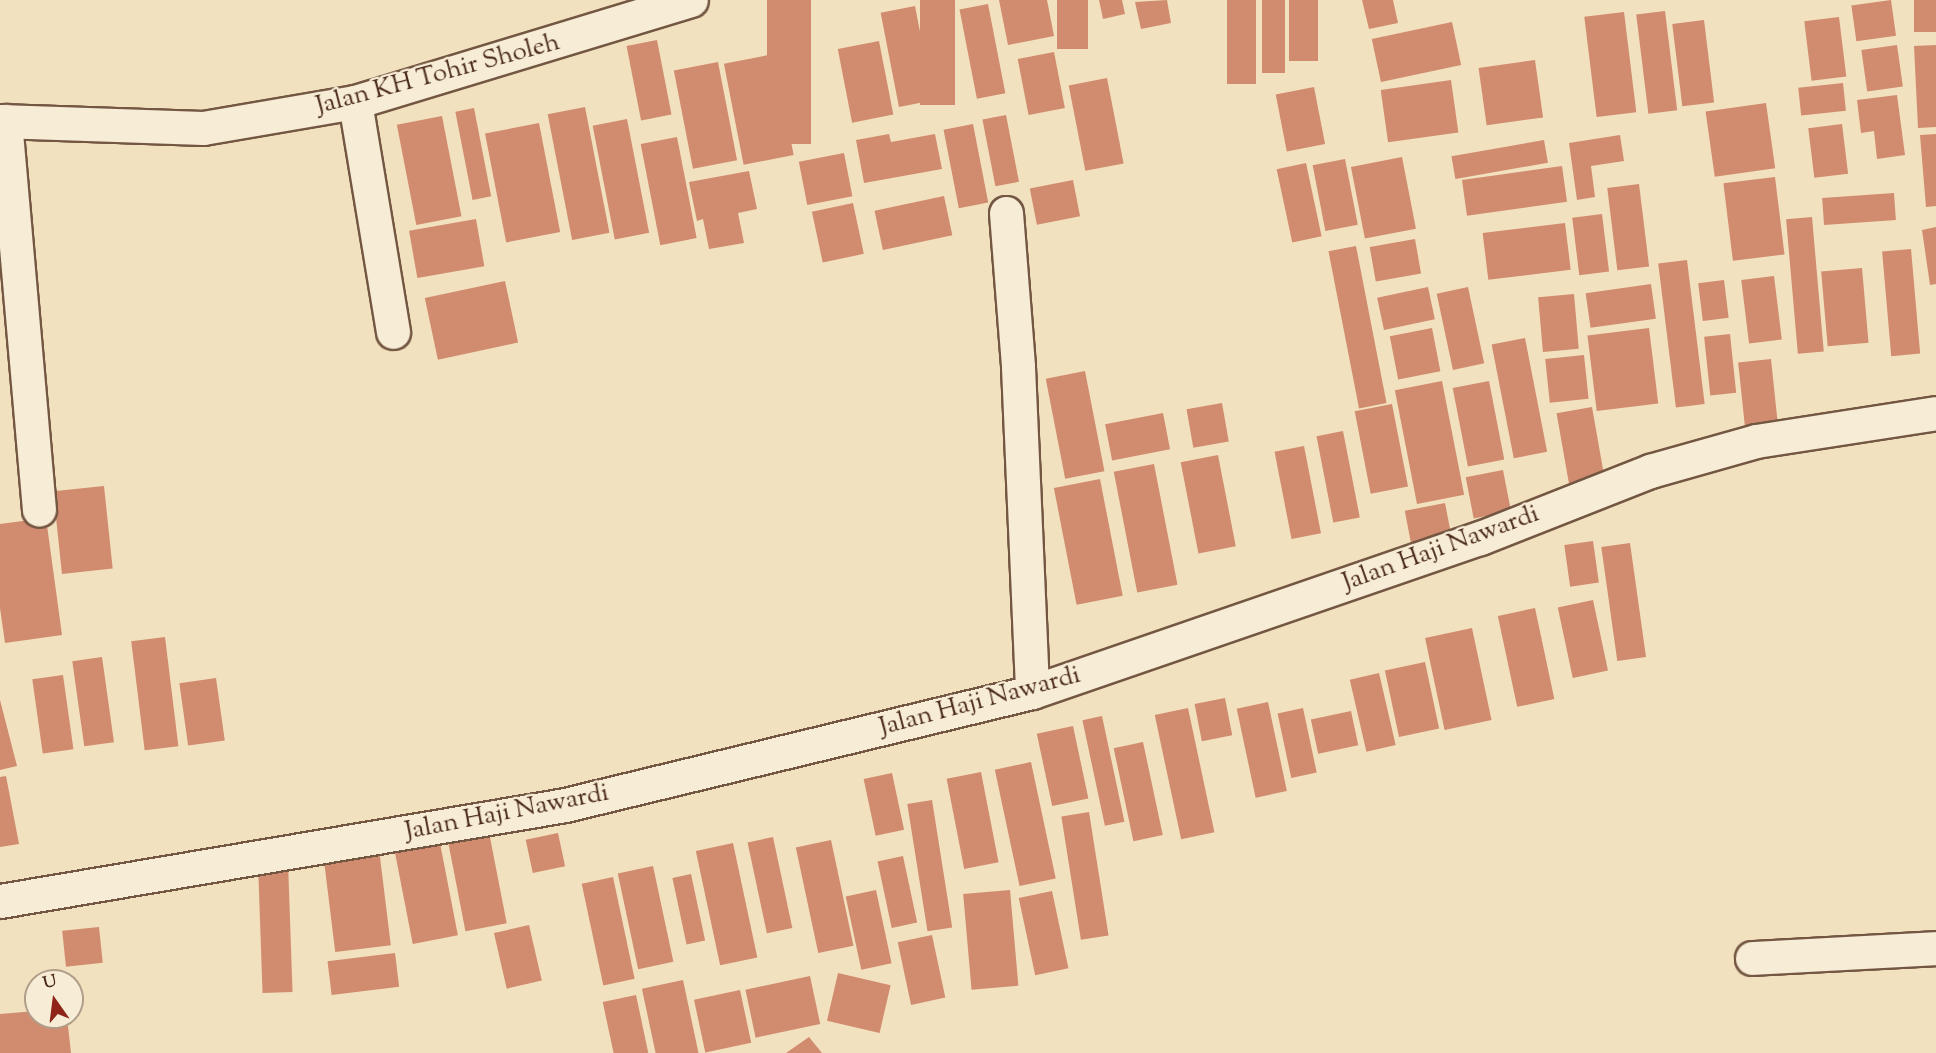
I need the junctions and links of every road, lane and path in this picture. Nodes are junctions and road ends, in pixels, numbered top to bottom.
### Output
1 (691, 0) edge
2 (355, 102) junction
3 (3, 121) edge
4 (1006, 213) dead end
5 (393, 332) dead end
6 (1936, 413) edge
7 (39, 510) dead end
8 (1032, 692) junction
9 (0, 901) edge
10 (1936, 948) edge
11 (1752, 958) dead end

1 - 2 street, Jalan KH Tohir Sholeh
2 - 3 street, Jalan KH Tohir Sholeh
2 - 5 street
3 - 7 street
4 - 8 street
6 - 8 street, Jalan Haji Nawardi
8 - 9 street, Jalan Haji Nawardi
10 - 11 street

